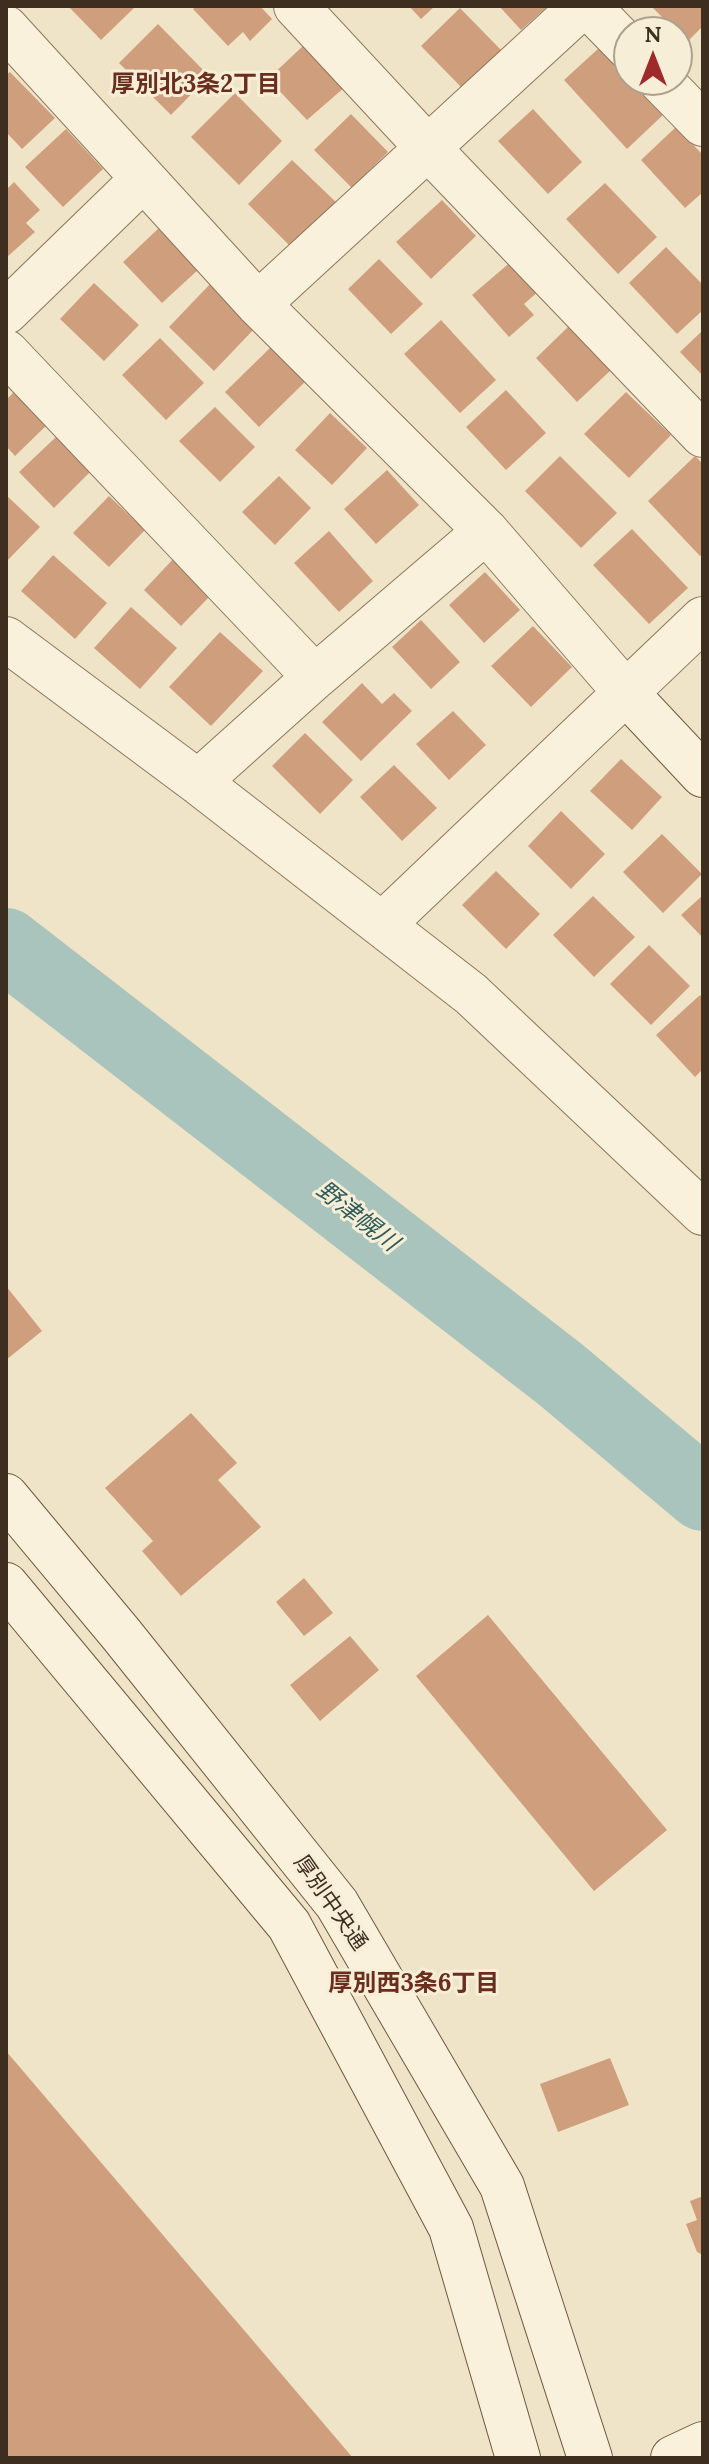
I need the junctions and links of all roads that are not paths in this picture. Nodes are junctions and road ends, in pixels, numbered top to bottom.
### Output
1 (296, 6) edge
2 (585, 6) edge
3 (6, 28) edge
4 (613, 33) edge
5 (676, 96) edge
6 (703, 124) edge
7 (427, 147) junction
8 (143, 179) junction
9 (258, 304) junction
10 (6, 312) edge
11 (6, 352) edge
12 (703, 435) edge
13 (486, 531) junction
14 (703, 619) edge
15 (6, 639) edge
16 (315, 677) junction
17 (627, 694) junction
18 (703, 775) edge
19 (198, 782) junction
20 (382, 925) junction
21 (703, 1213) edge
22 (6, 1496) edge
23 (6, 1585) edge
24 (703, 2444) edge
25 (518, 2458) edge
26 (590, 2458) edge
27 (673, 2458) edge

1 - 7 street
2 - 4 street
2 - 7 street
3 - 8 street
5 - 6 street
7 - 9 street
7 - 12 street
8 - 9 street
8 - 10 street
9 - 13 street
11 - 16 street
13 - 16 street
13 - 17 street
14 - 17 street
15 - 19 street
16 - 19 street
17 - 18 street
17 - 20 street
19 - 20 street
20 - 21 street
22 - 26 street, 厚別中央通
23 - 25 street, 厚別中央通
24 - 27 street

